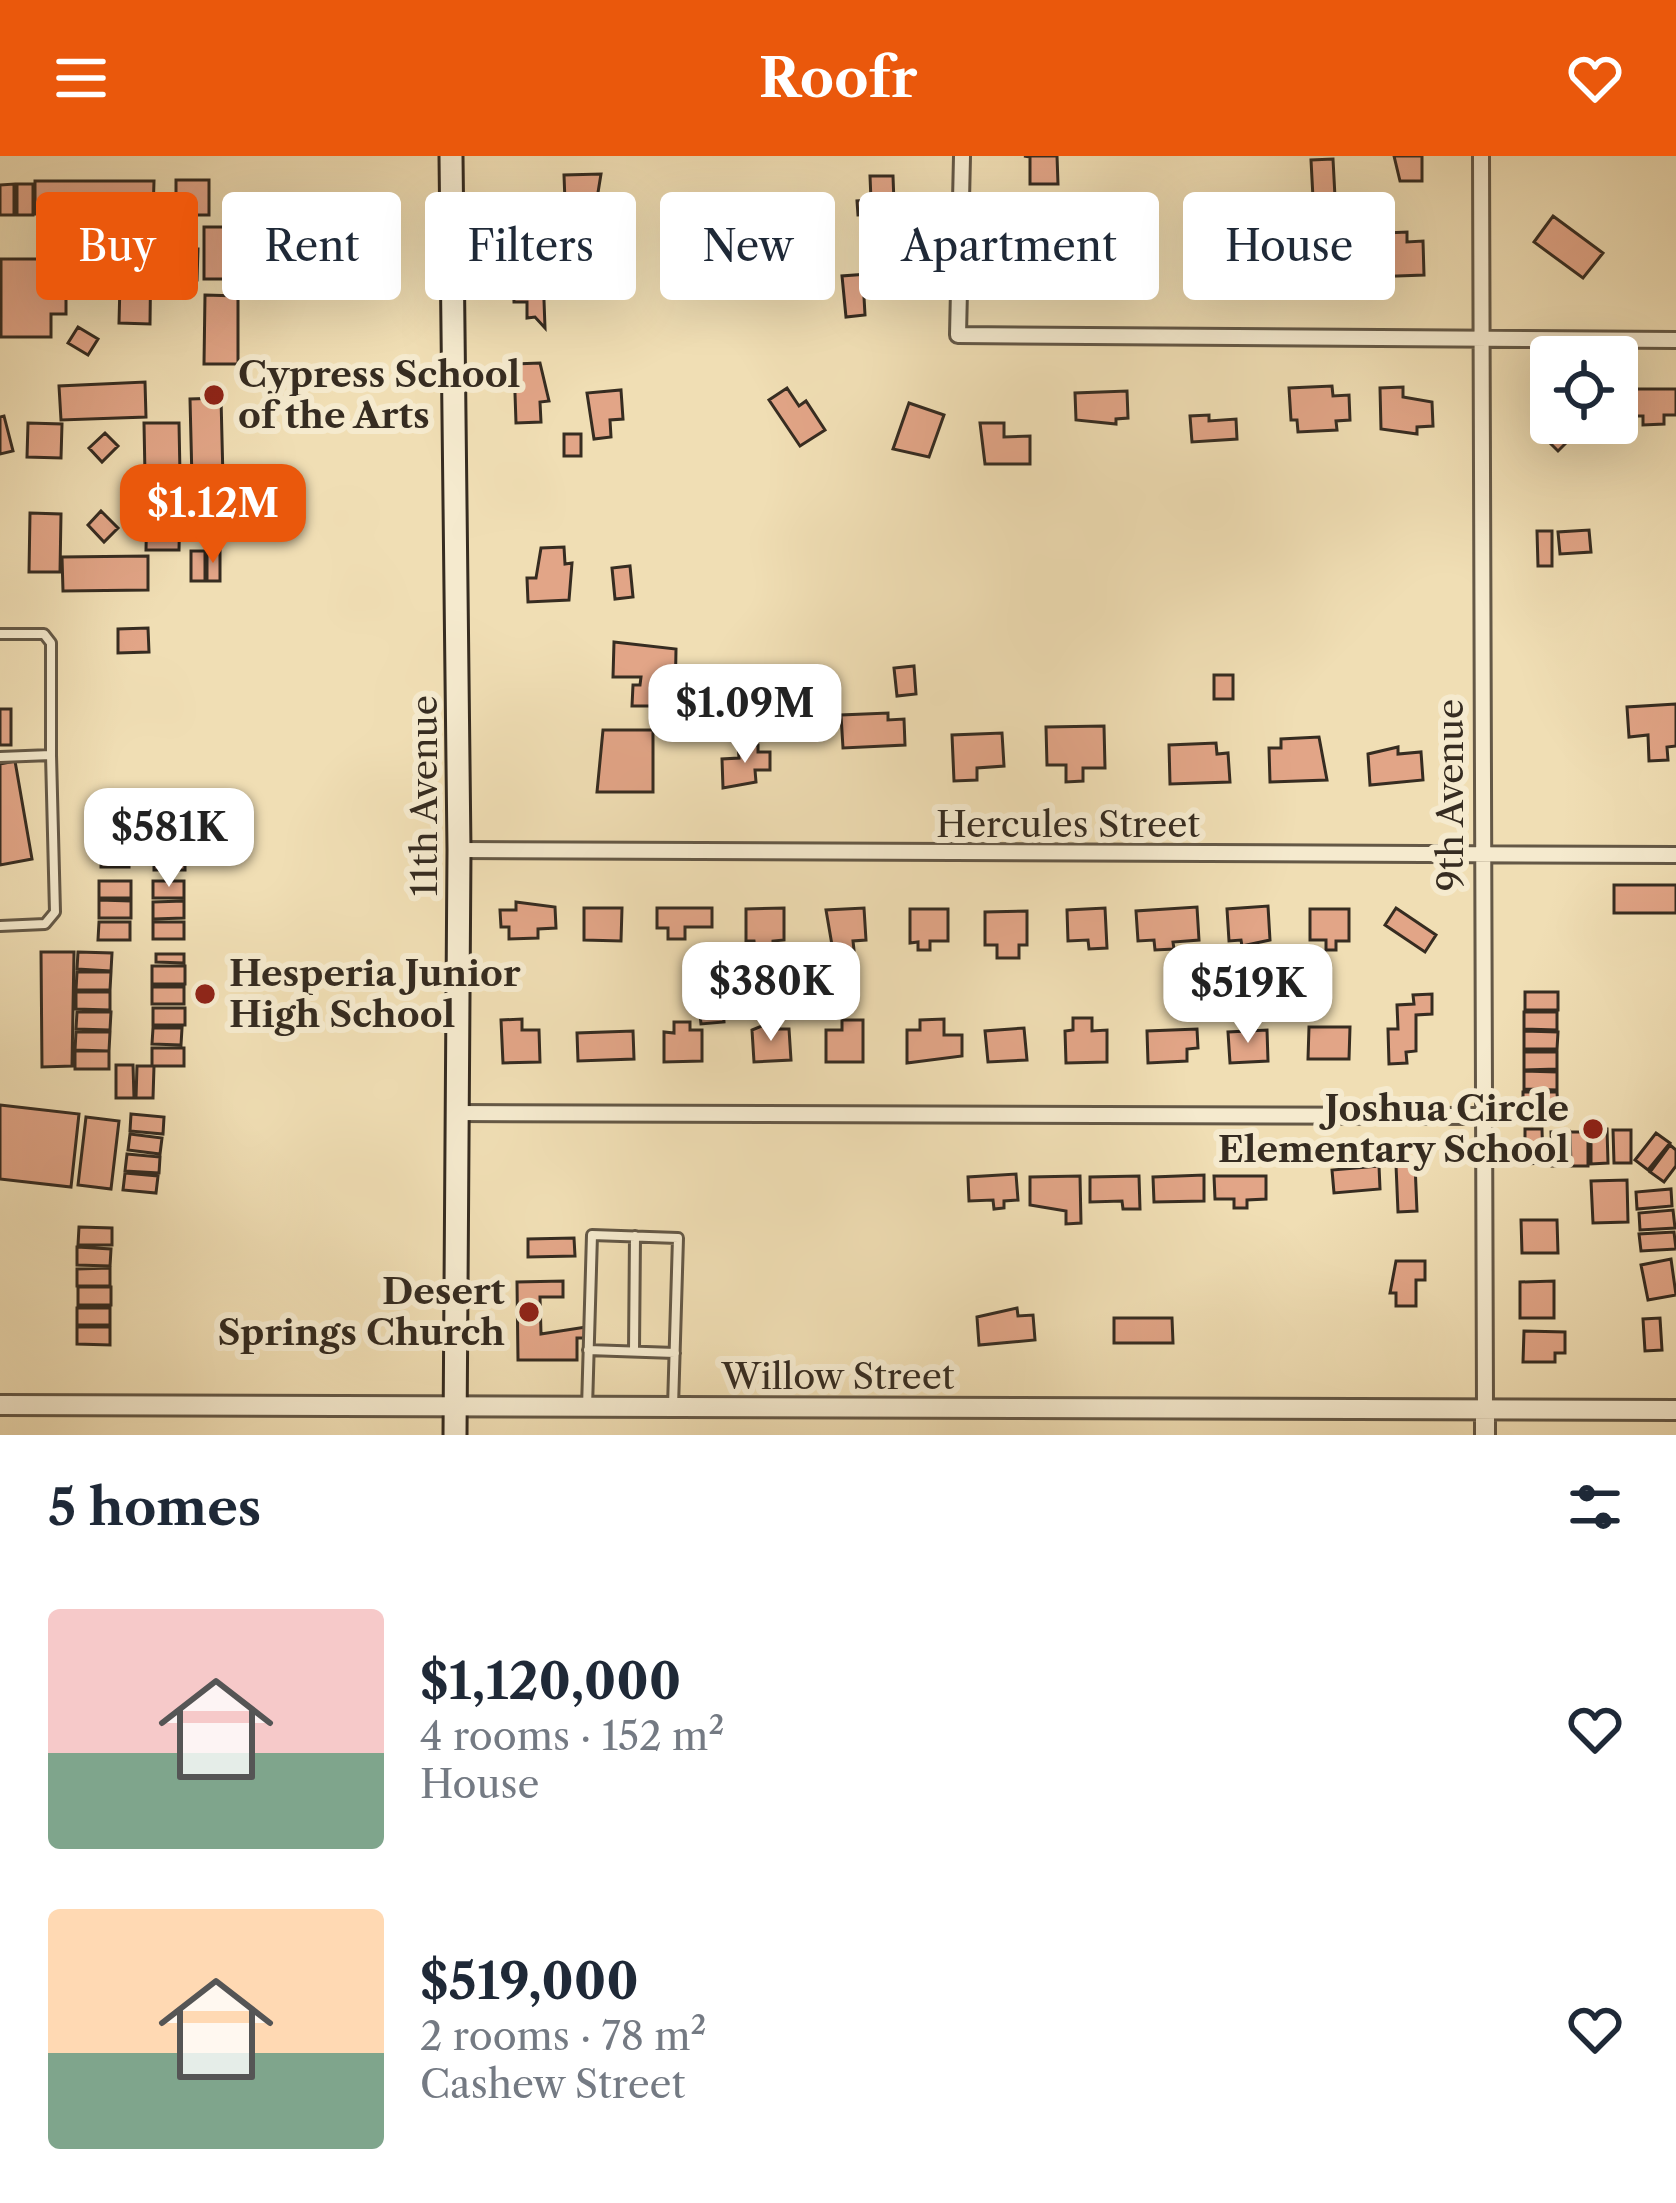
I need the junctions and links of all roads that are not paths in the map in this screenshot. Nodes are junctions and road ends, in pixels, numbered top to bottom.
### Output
1 (452, 156) edge
2 (962, 156) edge
3 (1481, 156) edge
4 (1483, 338) junction
5 (1676, 340) edge
6 (0, 634) edge
7 (51, 755) junction
8 (0, 757) edge
9 (459, 850) junction
10 (1676, 855) edge
11 (1484, 856) junction
12 (0, 926) edge
13 (455, 1113) junction
14 (1481, 1115) junction
15 (634, 1236) junction
16 (588, 1350) junction
17 (634, 1352) junction
18 (675, 1353) junction
19 (0, 1406) edge
20 (455, 1408) junction
21 (1485, 1408) junction
22 (586, 1409) junction
23 (673, 1409) junction
24 (1676, 1411) edge
25 (455, 1435) edge
26 (1485, 1435) edge

1 - 9 main road, 11th Avenue
2 - 4 street
3 - 4 street, 9th Avenue
4 - 5 street
4 - 11 street, 9th Avenue
6 - 7 lane
7 - 8 lane
7 - 12 lane
9 - 11 street, Hercules Street
9 - 13 main road, 11th Avenue
10 - 11 street, Hercules Street
11 - 14 street, 9th Avenue
13 - 14 street
13 - 20 main road, 11th Avenue
14 - 21 street, 9th Avenue
15 - 16 lane
15 - 17 lane
15 - 18 lane
16 - 17 lane
16 - 22 lane
17 - 18 lane
18 - 23 lane
19 - 20 street, Willow Street
20 - 22 street, Willow Street
20 - 25 main road, 11th Avenue
21 - 23 street, Willow Street
21 - 24 street, Willow Street
21 - 26 street, 9th Avenue
22 - 23 street, Willow Street

